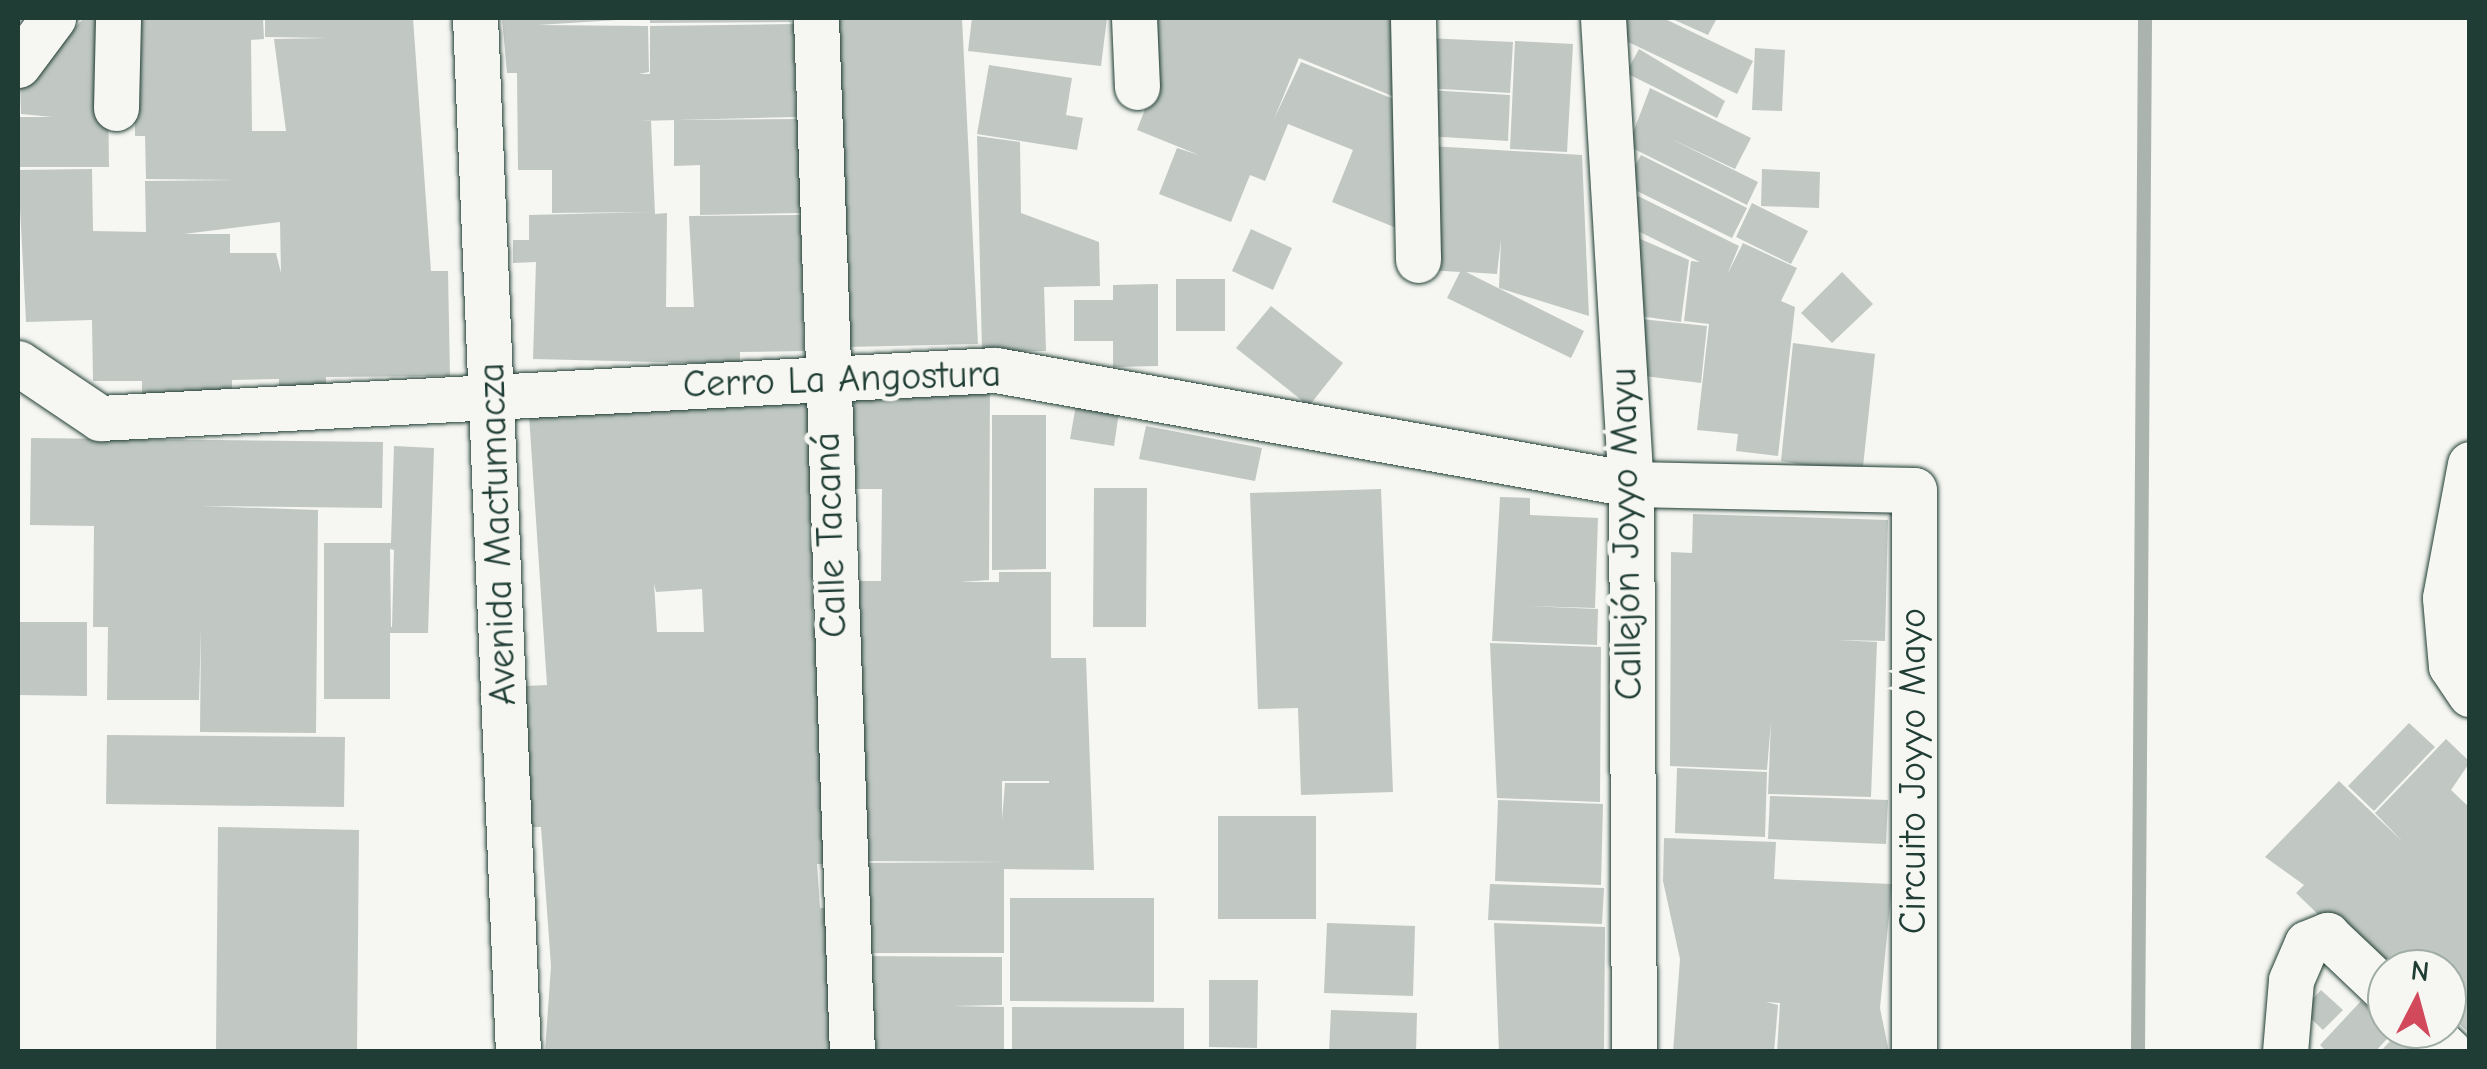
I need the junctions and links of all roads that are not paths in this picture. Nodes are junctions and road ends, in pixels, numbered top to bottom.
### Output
1 (53, 18) edge
2 (118, 18) edge
3 (475, 18) edge
4 (816, 18) edge
5 (1134, 18) edge
6 (1412, 18) edge
7 (1603, 18) edge
8 (18, 65) edge
9 (1137, 86) dead end
10 (116, 108) dead end
11 (1418, 260) dead end
12 (18, 362) edge
13 (824, 373) junction
14 (492, 400) junction
15 (2470, 464) edge
16 (1630, 484) junction
17 (1914, 490) joint
18 (2460, 681) edge
19 (2367, 973) edge
20 (518, 1052) edge
21 (852, 1052) edge
22 (1634, 1052) edge
23 (1914, 1052) edge
24 (2285, 1052) edge

1 - 8 street
2 - 10 street
3 - 14 street, Avenida Mactumacza
4 - 13 street, Calle Tacaná
5 - 9 street
6 - 11 street
7 - 16 street, Callejón Joyyo Mayu
12 - 14 street, Cerro La Angostura
13 - 14 street, Cerro La Angostura
13 - 16 street, Cerro La Angostura
13 - 21 street, Calle Tacaná
14 - 20 street, Avenida Mactumacza
15 - 18 street
16 - 17 street, Cerro La Angostura
16 - 22 street, Callejón Joyyo Mayu
17 - 23 street, Circuito Joyyo Mayo
19 - 24 street

